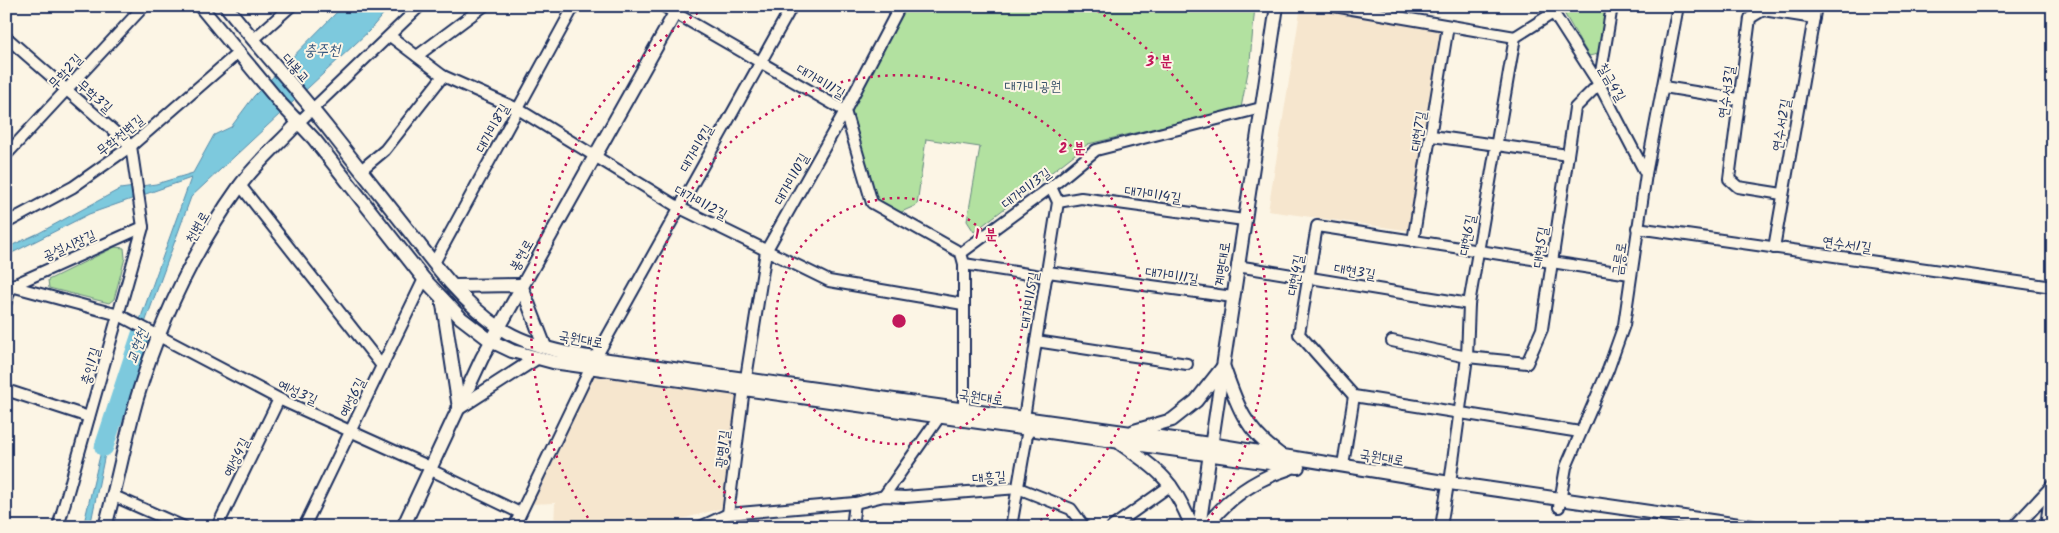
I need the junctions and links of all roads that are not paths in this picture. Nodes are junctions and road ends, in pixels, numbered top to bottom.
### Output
1 (144, 6) edge
2 (200, 6) edge
3 (226, 6) edge
4 (291, 6) edge
5 (420, 6) edge
6 (484, 6) edge
7 (574, 6) edge
8 (663, 6) edge
9 (792, 6) edge
10 (900, 6) edge
11 (1276, 6) edge
12 (1334, 6) edge
13 (1612, 6) edge
14 (1678, 6) edge
15 (1816, 6) edge
16 (1352, 8) edge
17 (677, 10) edge
18 (1381, 10) edge
19 (1551, 10) edge
20 (1814, 18) junction
21 (1448, 26) junction
22 (390, 36) junction
23 (6, 37) edge
24 (1515, 37) junction
25 (253, 40) junction
26 (239, 52) junction
27 (417, 56) junction
28 (761, 63) junction
29 (443, 76) junction
30 (1599, 84) junction
31 (1664, 87) junction
32 (66, 90) junction
33 (1738, 99) junction
34 (310, 108) junction
35 (1261, 108) junction
36 (518, 109) junction
37 (845, 112) junction
38 (296, 121) junction
39 (1432, 136) junction
40 (1496, 144) junction
41 (131, 146) junction
42 (1568, 155) junction
43 (6, 156) edge
44 (595, 158) junction
45 (361, 170) junction
46 (1646, 174) junction
47 (240, 185) junction
48 (1052, 187) junction
49 (1782, 194) junction
50 (1058, 202) junction
51 (678, 207) junction
52 (1244, 220) junction
53 (6, 223) edge
54 (143, 226) junction
55 (1637, 228) junction
56 (1413, 241) junction
57 (1774, 248) junction
58 (766, 251) junction
59 (1479, 251) junction
60 (961, 253) junction
61 (1552, 262) junction
62 (434, 263) junction
63 (964, 264) junction
64 (1238, 266) junction
65 (1630, 274) junction
66 (1048, 275) junction
67 (1308, 277) junction
68 (424, 279) junction
69 (521, 285) junction
70 (454, 286) junction
71 (9, 287) edge
72 (2053, 287) edge
73 (1233, 297) junction
74 (442, 298) junction
75 (6, 302) edge
76 (964, 304) junction
77 (1469, 304) junction
78 (119, 315) junction
79 (500, 328) junction
80 (158, 336) junction
81 (491, 341) junction
82 (1036, 341) junction
83 (1392, 342) dead end
84 (545, 347) junction
85 (1467, 357) junction
86 (535, 359) junction
87 (593, 362) junction
88 (1187, 364) dead end
89 (382, 366) junction
90 (1224, 366) junction
91 (745, 383) junction
92 (6, 390) edge
93 (1354, 396) junction
94 (279, 399) junction
95 (459, 408) junction
96 (964, 410) junction
97 (1458, 414) junction
98 (940, 416) junction
99 (89, 417) junction
100 (1026, 424) junction
101 (351, 431) junction
102 (1580, 432) junction
103 (1123, 438) junction
104 (1209, 450) junction
105 (1283, 456) junction
106 (1343, 466) junction
107 (1294, 467) junction
108 (430, 468) junction
109 (1171, 484) junction
110 (1449, 486) junction
111 (2053, 487) edge
112 (1018, 488) junction
113 (114, 496) junction
114 (884, 496) junction
115 (855, 503) junction
116 (1560, 503) junction
117 (520, 512) junction
118 (728, 514) junction
119 (58, 527) edge
120 (106, 527) edge
121 (184, 527) edge
122 (217, 527) edge
123 (304, 527) edge
124 (403, 527) edge
125 (514, 527) edge
126 (700, 527) edge
127 (852, 527) edge
128 (1011, 527) edge
129 (1084, 527) edge
130 (1112, 527) edge
131 (1192, 527) edge
132 (1199, 527) edge
133 (1206, 527) edge
134 (1441, 527) edge
135 (1694, 527) edge
136 (1753, 527) edge
137 (2015, 527) edge
138 (2047, 527) edge

1 - 32 street, 무학2길
2 - 26 street
3 - 25 street
4 - 25 street
5 - 22 street, 천변로
6 - 27 street
7 - 36 street, 대가미8길
8 - 17 street, 대가미11길
9 - 28 street, 대가미9길
10 - 37 street, 대가미10길
11 - 35 street, 계명대로
12 - 16 street
13 - 30 street
14 - 31 street, 금릉로
15 - 20 street, 연수서2길
16 - 18 street
17 - 28 street, 대가미11길
17 - 44 street, 봉현로
18 - 21 street
19 - 24 street
19 - 30 street, 칠금4길
20 - 33 street, 연수서3길
20 - 49 street, 연수서2길
21 - 24 street
21 - 39 street, 대현7길
22 - 27 street, 대가미12길
22 - 34 street, 천변로
23 - 32 street, 무학3길
24 - 40 street, 대현6길
25 - 34 street, 대봉교
26 - 38 street, 국원대로
26 - 41 street, 무학천변길
27 - 29 street, 대가미12길
28 - 37 street, 대가미11길
28 - 51 street, 대가미9길
29 - 36 street, 대가미12길
29 - 45 street
30 - 42 street, 대현5길
30 - 46 street, 칠금4길
31 - 33 street
31 - 46 street, 금릉로
32 - 41 street, 무학3길
32 - 43 street, 무학2길
33 - 49 street, 연수서3길
34 - 38 street, 천변로
34 - 45 street, 국원대로
35 - 48 street, 대가미13길
35 - 52 street, 계명대로
36 - 44 street, 대가미12길
36 - 62 street, 대가미8길
37 - 58 street, 대가미10길
37 - 60 street, 대가미11길
38 - 47 street, 천변로
38 - 68 street, 국원대로
39 - 40 street
39 - 56 street, 대현7길
40 - 42 street
40 - 59 street, 대현6길
41 - 53 street, 무학천변길
41 - 54 street, 충인1길
42 - 61 street, 대현5길
44 - 51 street, 대가미12길
44 - 69 street, 봉현로
45 - 62 street, 국원대로
46 - 55 street, 금릉로
47 - 80 street, 천변로
47 - 89 street
48 - 50 street, 대가미15길
48 - 60 street, 대가미13길
49 - 57 street, 연수서2길
50 - 52 street, 대가미14길
50 - 66 street, 대가미15길
51 - 58 street, 대가미12길
51 - 87 street, 대가미9길
52 - 64 street, 계명대로
54 - 71 street, 공설시장길
54 - 78 street, 충인1길
55 - 57 street, 연수서1길
55 - 65 street, 금릉로
56 - 59 street, 대현4길
56 - 67 street, 대현4길
57 - 72 street, 연수서1길
58 - 76 street, 대가미12길
58 - 91 street, 대가미10길
59 - 61 street, 대현4길
59 - 77 street, 대현6길
60 - 63 street
61 - 65 street, 대현4길
61 - 85 street, 대현5길
62 - 70 street, 국원대로
63 - 66 street, 대가미11길
63 - 76 street
64 - 67 street, 대현3길
64 - 73 street, 계명대로
65 - 102 street, 금릉로
66 - 73 street, 대가미11길
66 - 82 street, 대가미15길
67 - 77 street, 대현3길
67 - 93 street, 대현4길
68 - 74 street, 국원대로
68 - 89 street, 예성6길
69 - 70 street
69 - 79 street, 봉현로
69 - 84 street
70 - 79 street, 국원대로
71 - 75 street
71 - 78 street, 예성3길
73 - 90 street, 계명대로
74 - 81 street, 국원대로
74 - 95 street
76 - 96 street
77 - 85 street, 대현6길
78 - 80 street, 예성3길
78 - 99 street, 충인1길
79 - 81 street, 봉현로
79 - 84 street, 국원대로
80 - 94 street, 예성3길
80 - 113 street, 천변로
81 - 86 street, 국원대로
81 - 95 street, 봉현로
82 - 88 street
82 - 100 street, 대가미15길
83 - 85 street, 대현5길
84 - 87 street, 국원대로
85 - 97 street, 대현6길
86 - 87 street, 국원대로
86 - 95 street
87 - 91 street, 국원대로
87 - 117 street, 대가미9길
89 - 101 street, 예성6길
90 - 103 street
90 - 104 street, 계명대로
90 - 105 street
91 - 96 street, 국원대로
91 - 98 street, 국원대로
91 - 118 street, 광명1길
92 - 99 street
93 - 97 street
93 - 106 street
94 - 101 street, 예성3길
94 - 122 street, 예성4길
95 - 108 street, 봉현로
96 - 100 street, 국원대로
97 - 102 street
97 - 110 street, 대현6길
98 - 100 street, 국원대로
98 - 114 street
99 - 119 street, 충인1길
100 - 103 street, 국원대로
100 - 112 street, 대가미15길
101 - 108 street, 예성3길
101 - 123 street, 예성6길
102 - 116 street, 금릉로
103 - 104 street, 국원대로
103 - 109 street
104 - 105 street, 국원대로
104 - 107 street, 국원대로
104 - 132 street, 계명대로
105 - 106 street, 국원대로
106 - 110 street, 국원대로
107 - 110 street, 국원대로
107 - 133 street
108 - 117 street, 예성3길
108 - 124 street, 봉현로
109 - 130 street
109 - 131 street
110 - 116 street, 국원대로
110 - 134 street, 대현6길
111 - 137 street
111 - 138 street
112 - 114 street, 대흥길
112 - 128 street, 대가미15길
112 - 129 street, 대흥길
113 - 120 street, 천변로
113 - 121 street
114 - 115 street, 대흥길
115 - 118 street, 대흥길
115 - 127 street
116 - 135 street, 국원대로
116 - 136 street, 국원대로
117 - 125 street, 대가미9길
118 - 126 street, 대흥길

